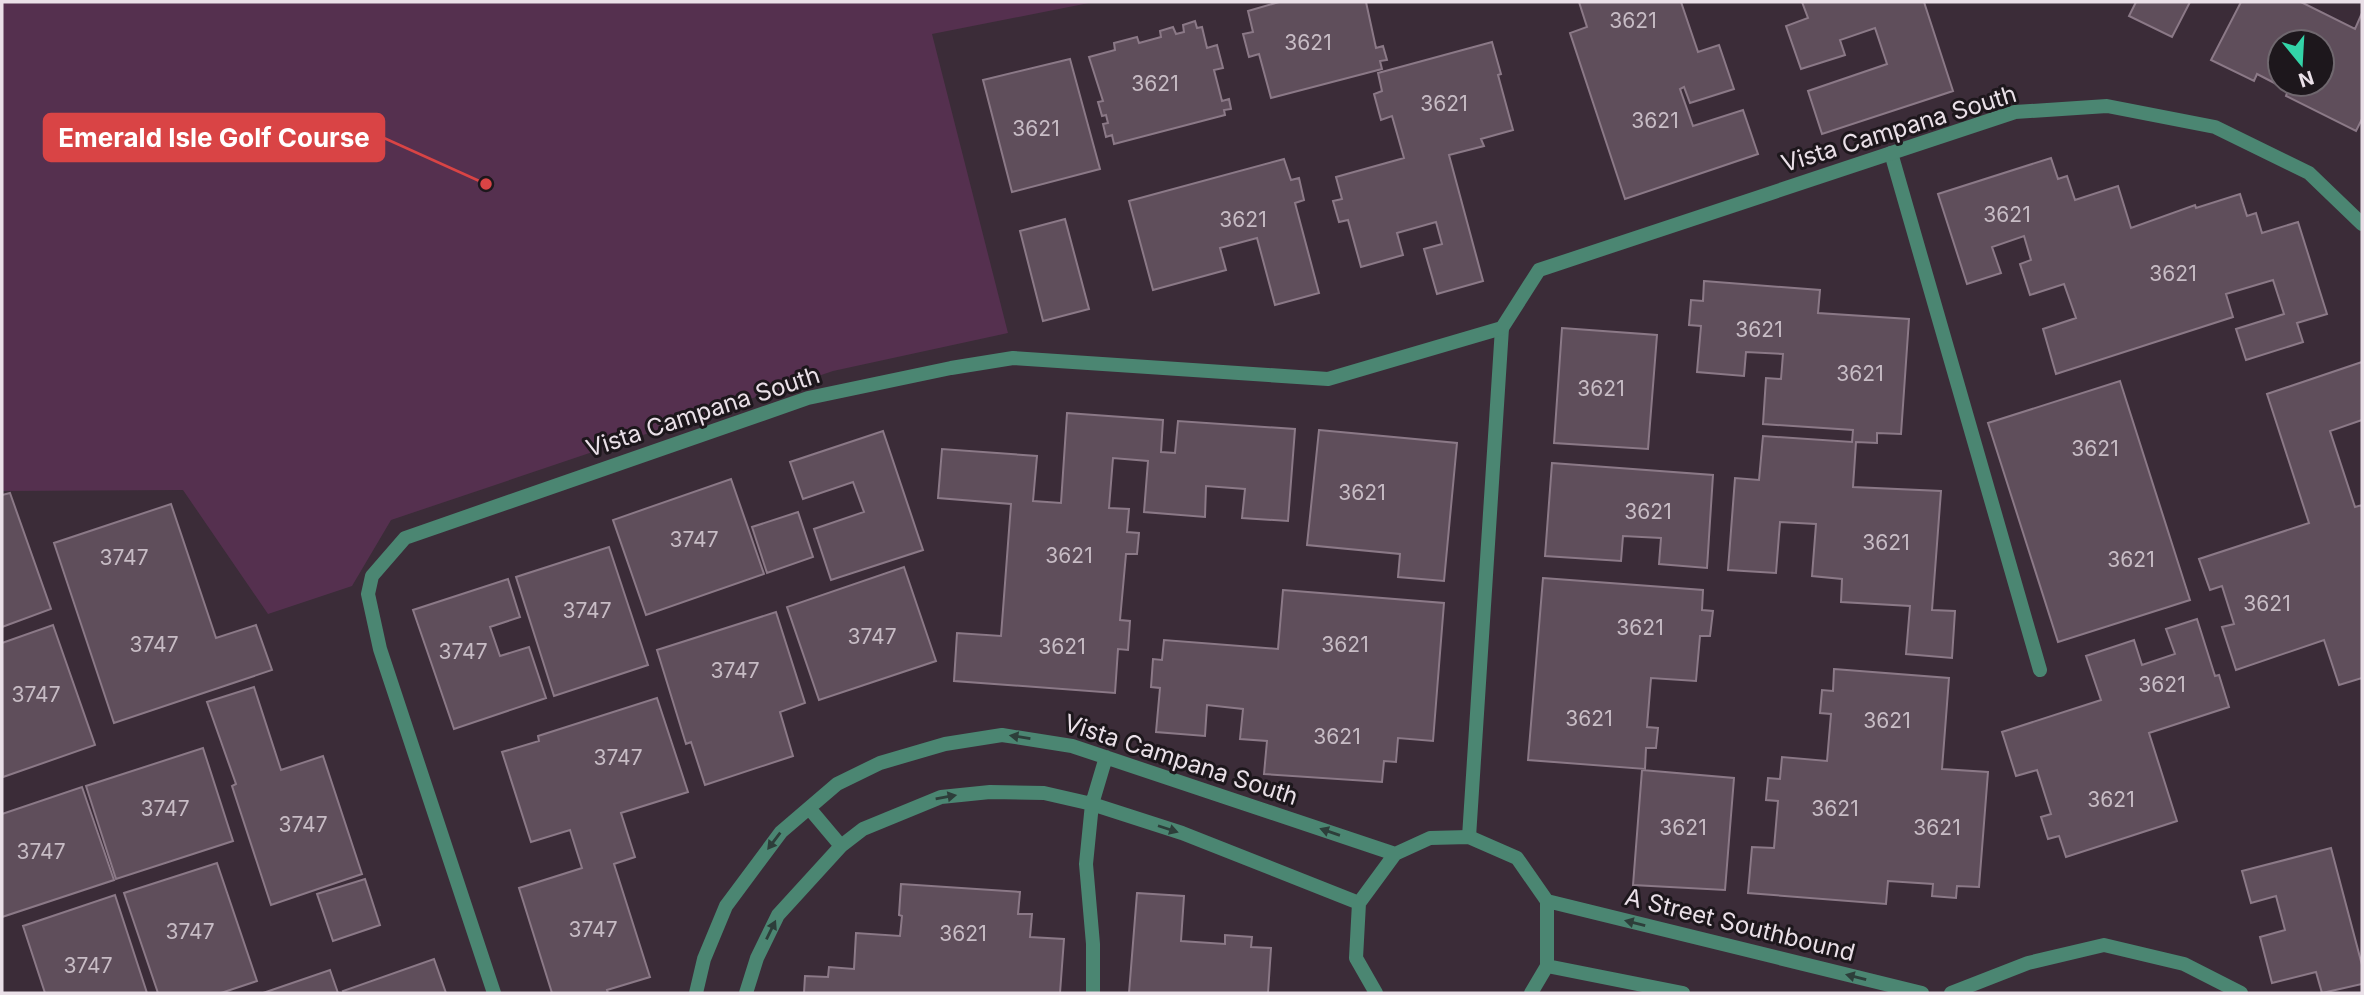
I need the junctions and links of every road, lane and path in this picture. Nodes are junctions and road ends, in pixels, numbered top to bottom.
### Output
1 (1891, 153) junction
2 (2362, 224) edge
3 (1502, 328) junction
4 (2040, 670) dead end
5 (1106, 757) junction
6 (1092, 804) junction
7 (809, 808) junction
8 (1469, 837) junction
9 (841, 846) junction
10 (1395, 854) junction
11 (1547, 901) junction
12 (1359, 903) junction
13 (1547, 966) junction
14 (494, 993) edge
15 (695, 993) edge
16 (746, 993) edge
17 (1093, 993) edge
18 (1376, 993) edge
19 (1531, 993) edge
20 (1683, 993) edge
21 (1920, 993) edge
22 (1951, 993) edge
23 (2241, 993) edge

1 - 2 street, Vista Campana South
1 - 3 street, Vista Campana South
1 - 4 street
3 - 8 street, Vista Campana South
3 - 14 street, Vista Campana South
5 - 6 street
5 -> 7 street, Vista Campana South
10 -> 5 street, Vista Campana South
9 -> 6 street
6 -> 12 street
6 - 17 street
7 - 9 street
7 -> 15 street, Vista Campana South
8 - 10 street
8 - 11 street
16 -> 9 street
10 - 12 street
11 - 13 street
21 -> 11 street, A Street Southbound
12 - 18 street
13 - 19 street
13 - 20 street
22 - 23 street

